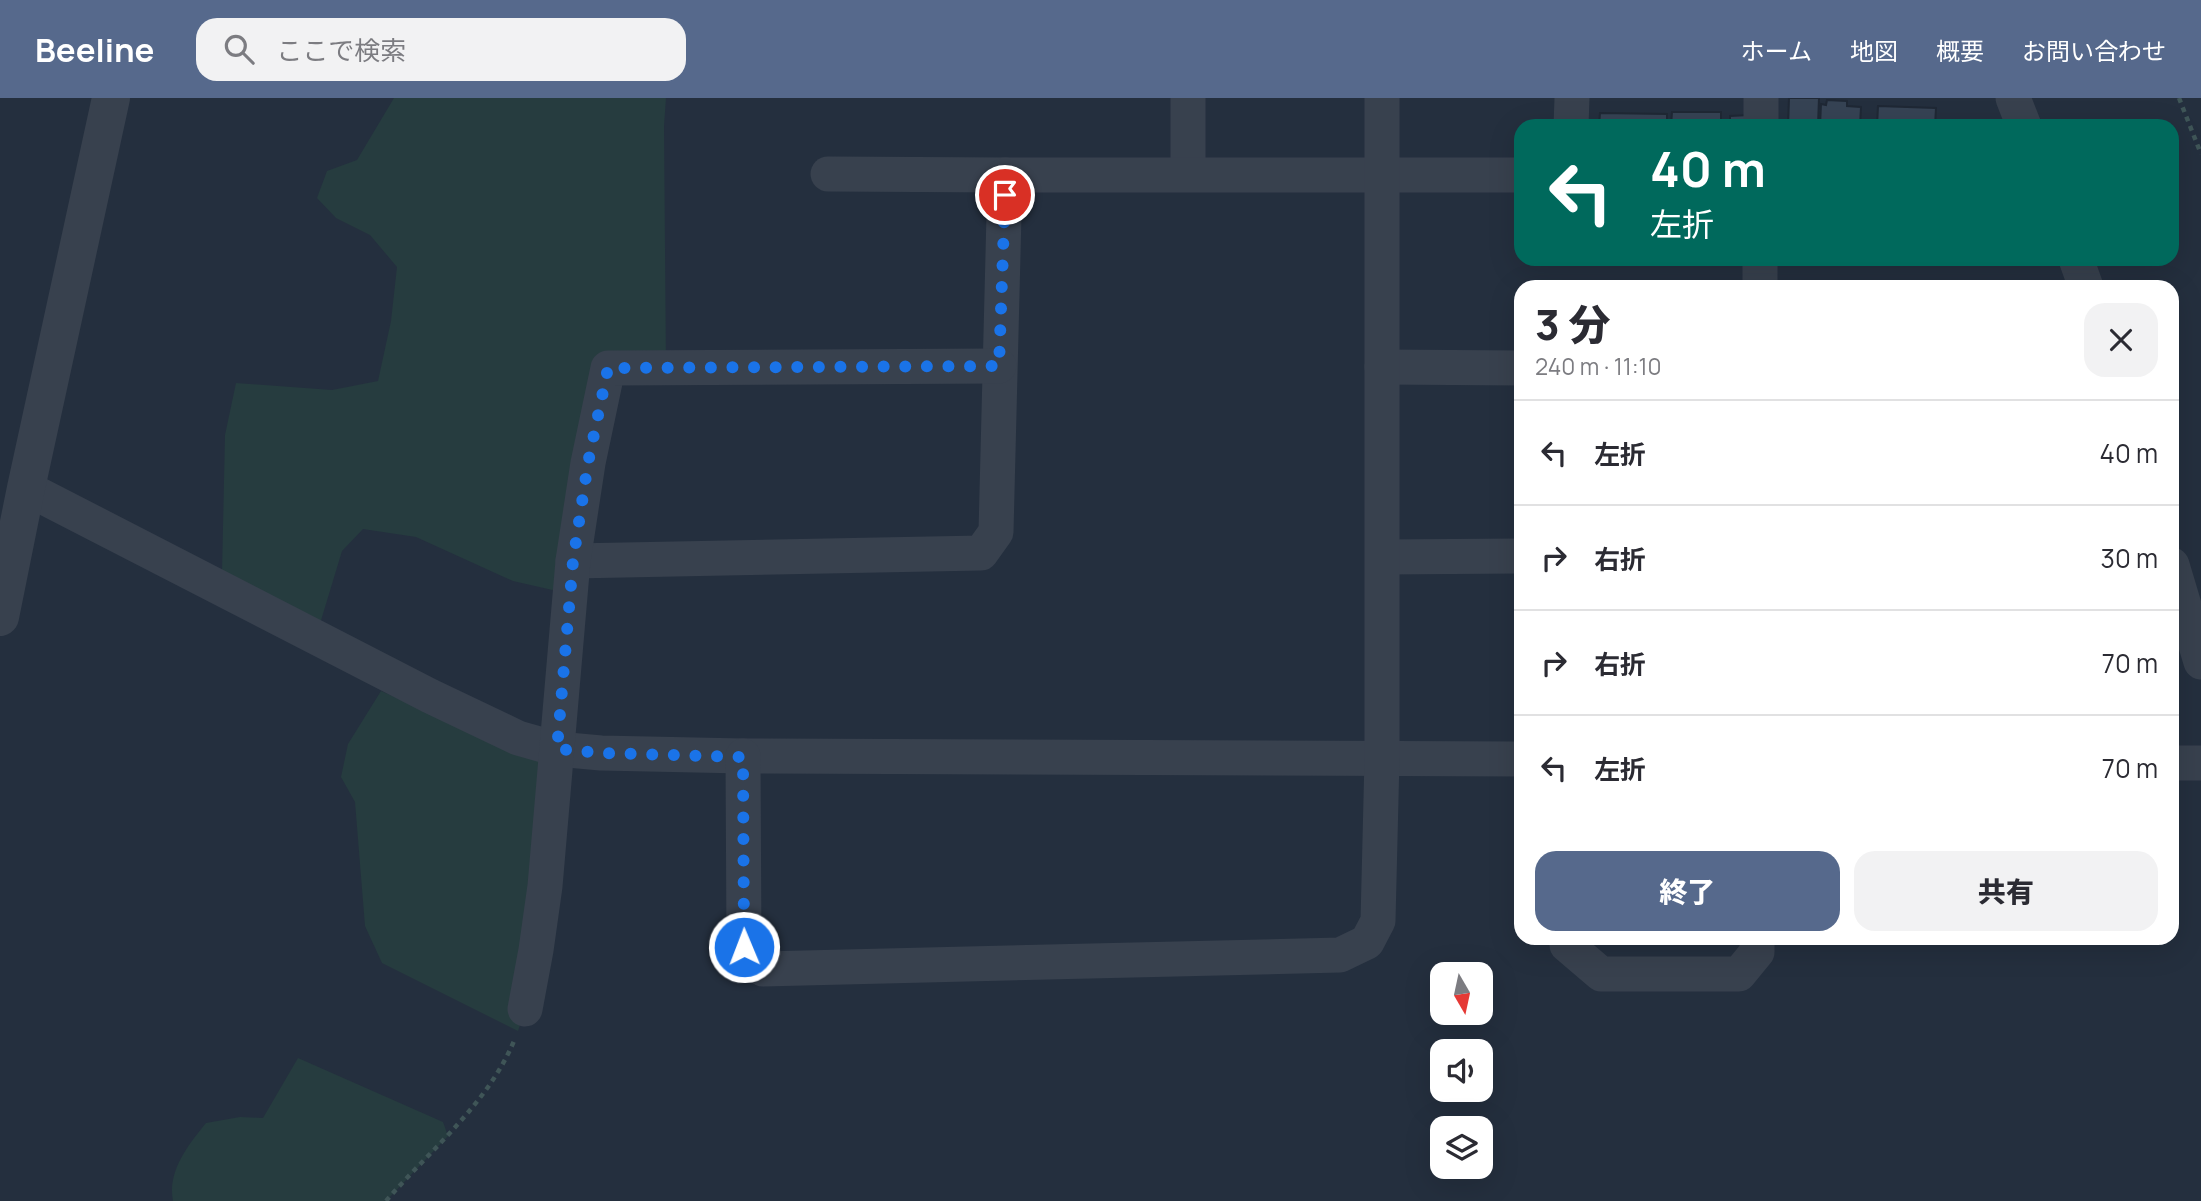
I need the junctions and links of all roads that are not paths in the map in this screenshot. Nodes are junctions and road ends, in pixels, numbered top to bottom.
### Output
1 (111, 98) edge
2 (1188, 98) edge
3 (1382, 98) edge
4 (1572, 98) edge
5 (1761, 98) edge
6 (2014, 98) edge
7 (1572, 119) edge
8 (1761, 119) edge
9 (2022, 119) edge
10 (828, 174) dead end
11 (1188, 174) junction
12 (1381, 174) junction
13 (1005, 175) junction
14 (1514, 175) edge
15 (999, 366) junction
16 (1382, 367) junction
17 (1514, 368) edge
18 (26, 488) junction
19 (1514, 556) edge
20 (1383, 557) junction
21 (573, 561) junction
22 (2179, 588) edge
23 (0, 617) edge
24 (2201, 662) edge
25 (557, 749) junction
26 (743, 757) junction
27 (1382, 758) junction
28 (1514, 758) edge
29 (2179, 763) edge
30 (2201, 764) edge
31 (1567, 945) edge
32 (1757, 945) edge
33 (525, 1009) road end

1 - 18 street
2 - 11 street
3 - 12 street
4 - 7 street
5 - 8 street
6 - 9 street
10 - 13 street
11 - 12 street
11 - 13 street
12 - 14 street
12 - 16 street
13 - 15 street
15 - 21 street
15 - 21 street
16 - 17 street
16 - 20 street
18 - 23 street
18 - 25 street
19 - 20 street
20 - 27 street
21 - 25 street
22 - 24 street
25 - 26 street
25 - 33 street
26 - 27 street
26 - 27 street
27 - 28 street
29 - 30 street
31 - 32 street

